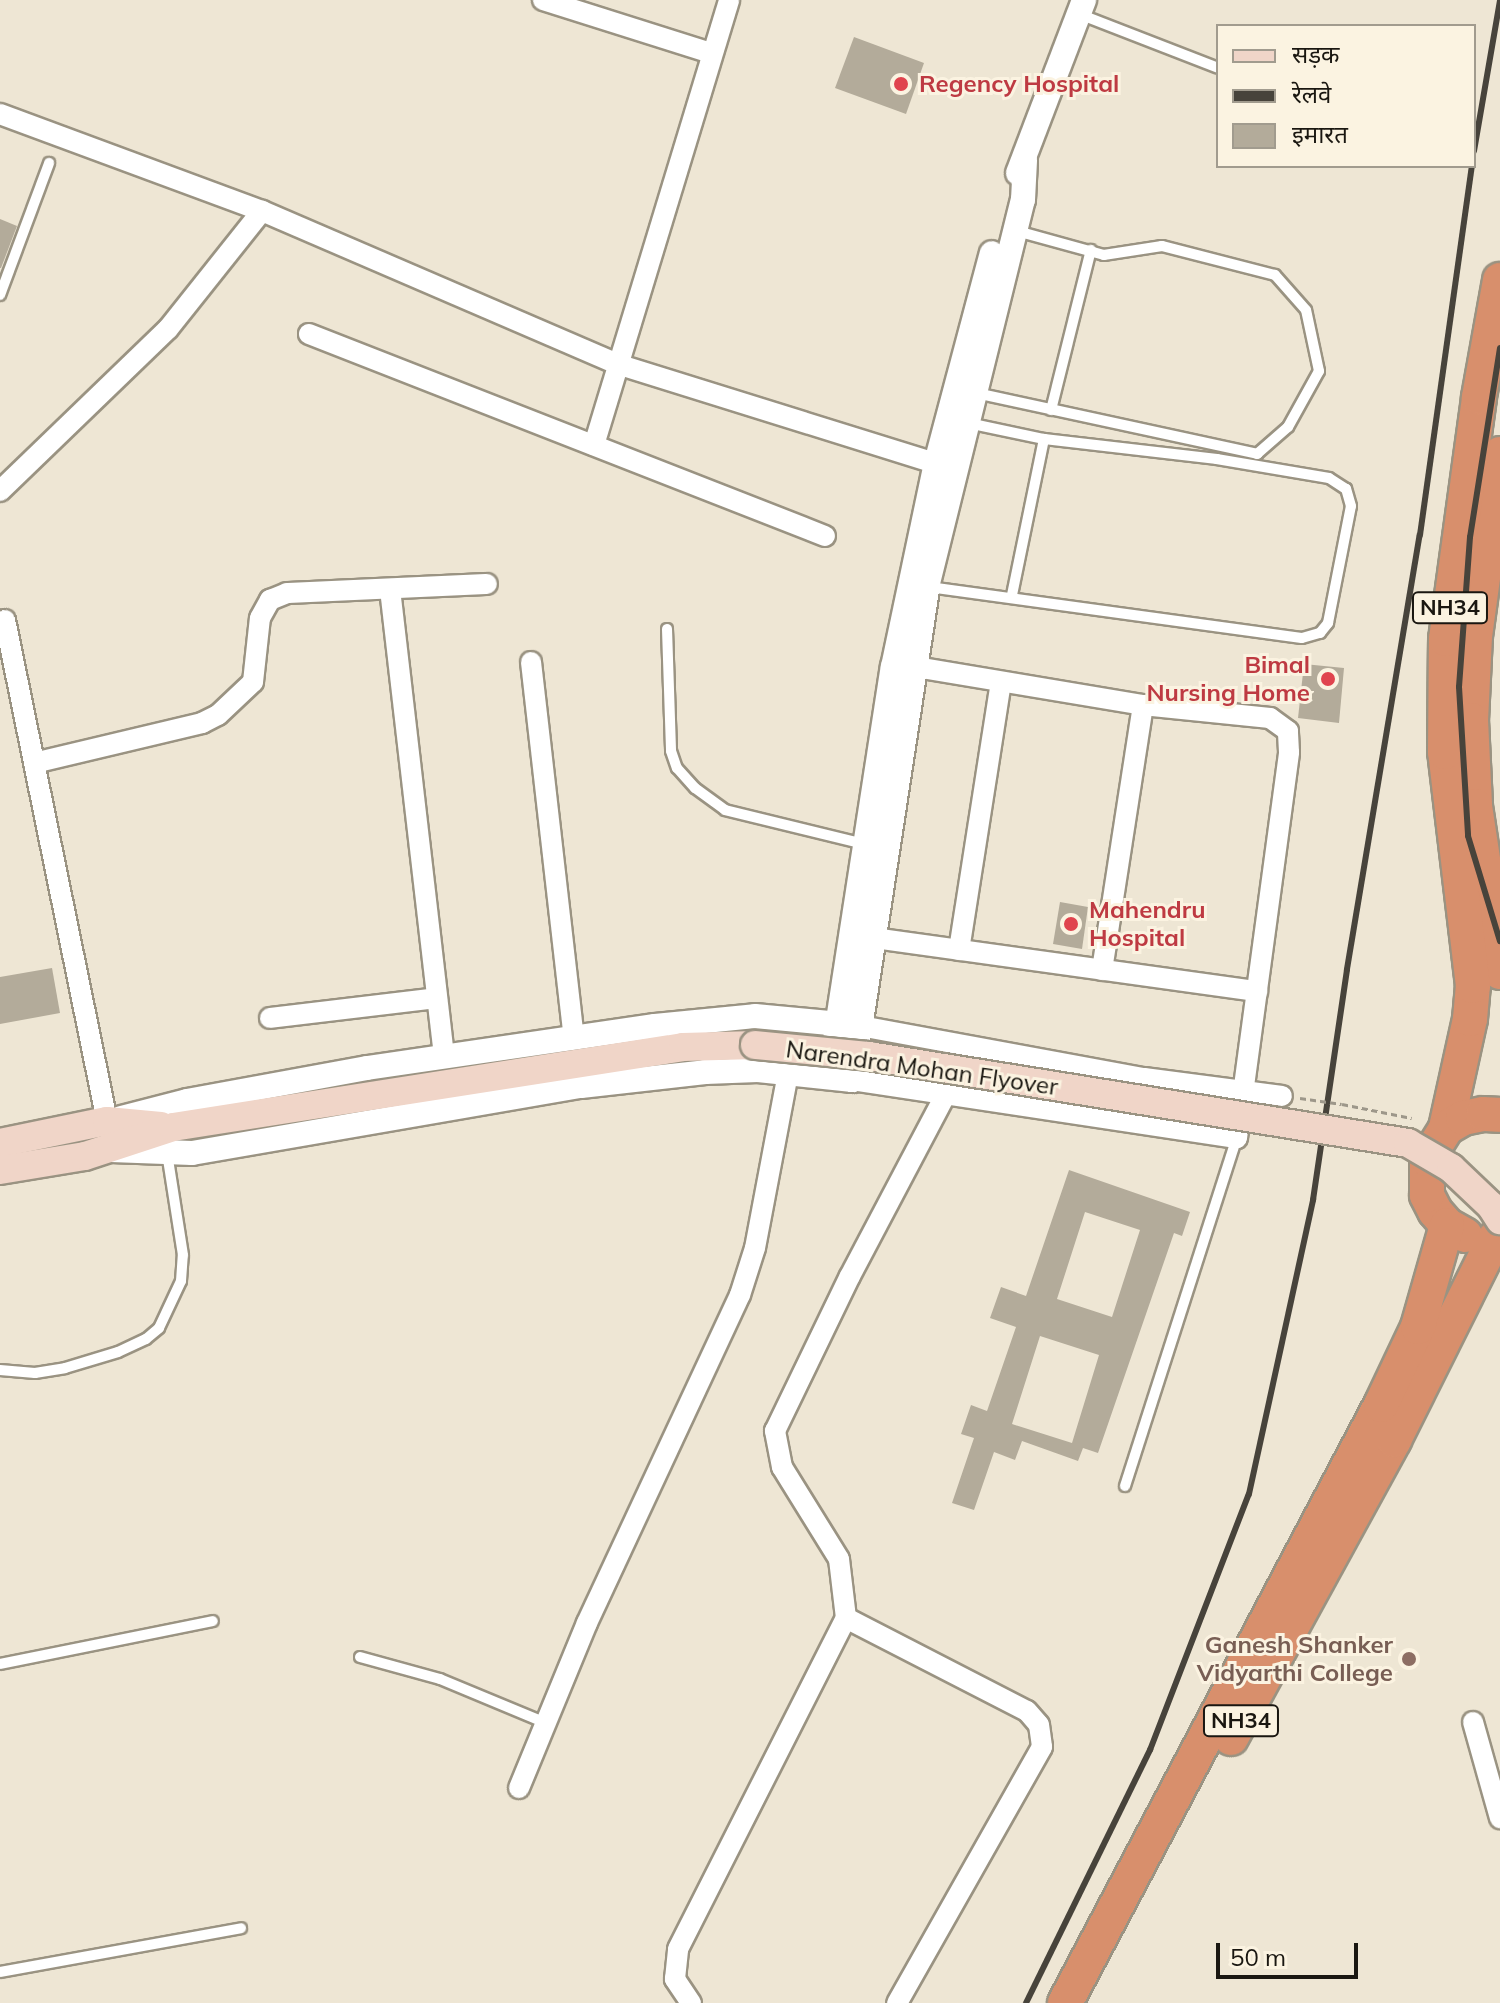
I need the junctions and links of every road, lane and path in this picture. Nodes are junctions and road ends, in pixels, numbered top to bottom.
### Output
1 (543, 0) edge
2 (729, 0) edge
3 (1082, 7) edge
4 (711, 53) junction
5 (1216, 67) edge
6 (0, 114) edge
7 (1025, 160) junction
8 (49, 163) dead end
9 (262, 211) junction
10 (1015, 231) junction
11 (1091, 250) junction
12 (1500, 280) edge
13 (0, 295) edge
14 (309, 334) dead end
15 (617, 364) junction
16 (973, 393) junction
17 (1051, 410) junction
18 (965, 423) junction
19 (1044, 439) junction
20 (594, 445) junction
21 (1500, 454) edge
22 (945, 466) junction
23 (0, 491) edge
24 (825, 536) dead end
25 (487, 584) dead end
26 (927, 587) junction
27 (390, 589) junction
28 (1012, 595) junction
29 (5, 620) dead end
30 (667, 629) dead end
31 (531, 662) dead end
32 (915, 667) junction
33 (1001, 682) junction
34 (1143, 705) junction
35 (34, 763) junction
36 (865, 844) junction
37 (1496, 925) edge
38 (874, 938) junction
39 (959, 950) junction
40 (1102, 970) junction
41 (1500, 972) edge
42 (1257, 991) junction
43 (437, 998) junction
44 (270, 1018) dead end
45 (848, 1025) junction
46 (574, 1037) junction
47 (444, 1057) junction
48 (788, 1073) junction
49 (840, 1078) junction
50 (1243, 1091) junction
51 (946, 1094) junction
52 (1291, 1097) joint
53 (1370, 1109) dead end
54 (1500, 1115) edge
55 (107, 1121) junction
56 (1446, 1128) junction
57 (1237, 1138) junction
58 (170, 1140) junction
59 (0, 1143) edge
60 (0, 1170) edge
61 (1447, 1225) junction
62 (1498, 1233) edge
63 (0, 1370) edge
64 (1125, 1486) dead end
65 (846, 1618) junction
66 (213, 1621) dead end
67 (360, 1657) dead end
68 (0, 1664) edge
69 (1473, 1722) dead end
70 (546, 1723) junction
71 (519, 1788) dead end
72 (1500, 1818) edge
73 (241, 1928) dead end
74 (0, 1972) edge
75 (691, 2003) edge
76 (897, 2003) edge
77 (1065, 2003) edge
78 (1091, 2003) edge

1 - 4 street
2 - 4 street
3 - 5 lane
3 - 7 street
4 - 15 street
6 - 9 street
7 - 10 street
7 - 22 street
8 - 13 lane
9 - 15 street
9 - 23 street
10 - 11 lane
10 - 16 street
11 - 17 lane
11 - 17 lane
12 - 56 highway, NH34
14 - 20 street
15 - 20 street
15 - 22 street
16 - 17 lane
16 - 18 street
18 - 19 lane
18 - 22 street
19 - 28 lane
19 - 28 lane
20 - 24 street
21 - 37 highway, NH34
22 - 26 street
22 - 36 street
25 - 27 street
26 - 28 lane
26 - 32 street
27 - 35 street
27 - 43 street
29 - 35 street
30 - 36 lane
31 - 46 street
32 - 33 street
32 - 38 street
33 - 34 street
33 - 39 street
34 - 40 street
34 - 42 street
35 - 55 street
36 - 45 street
37 - 41 highway, NH34
38 - 39 street
38 - 45 street
39 - 40 street
40 - 42 street
42 - 50 street
43 - 44 street
43 - 47 street
45 - 46 street
45 - 49 street
45 - 50 street
46 - 47 street
47 - 55 street
48 - 49 street
48 - 58 street
48 - 70 street
49 - 51 street
50 - 52 street
50 - 57 street
51 - 57 street
51 - 65 street
52 - 53 path, bridge
54 - 56 highway
55 - 58 main road, Narendra Mohan Flyover
55 - 59 main road, Narendra Mohan Flyover
56 - 61 highway, NH34
57 - 64 lane
58 - 60 main road, Narendra Mohan Flyover
58 - 62 main road, Narendra Mohan Flyover, bridge
58 - 63 lane
61 - 62 highway
61 - 77 highway, NH34
62 - 78 highway, NH34
65 - 75 street
65 - 76 street
66 - 68 lane
67 - 70 lane
69 - 72 street
70 - 71 street
73 - 74 lane

